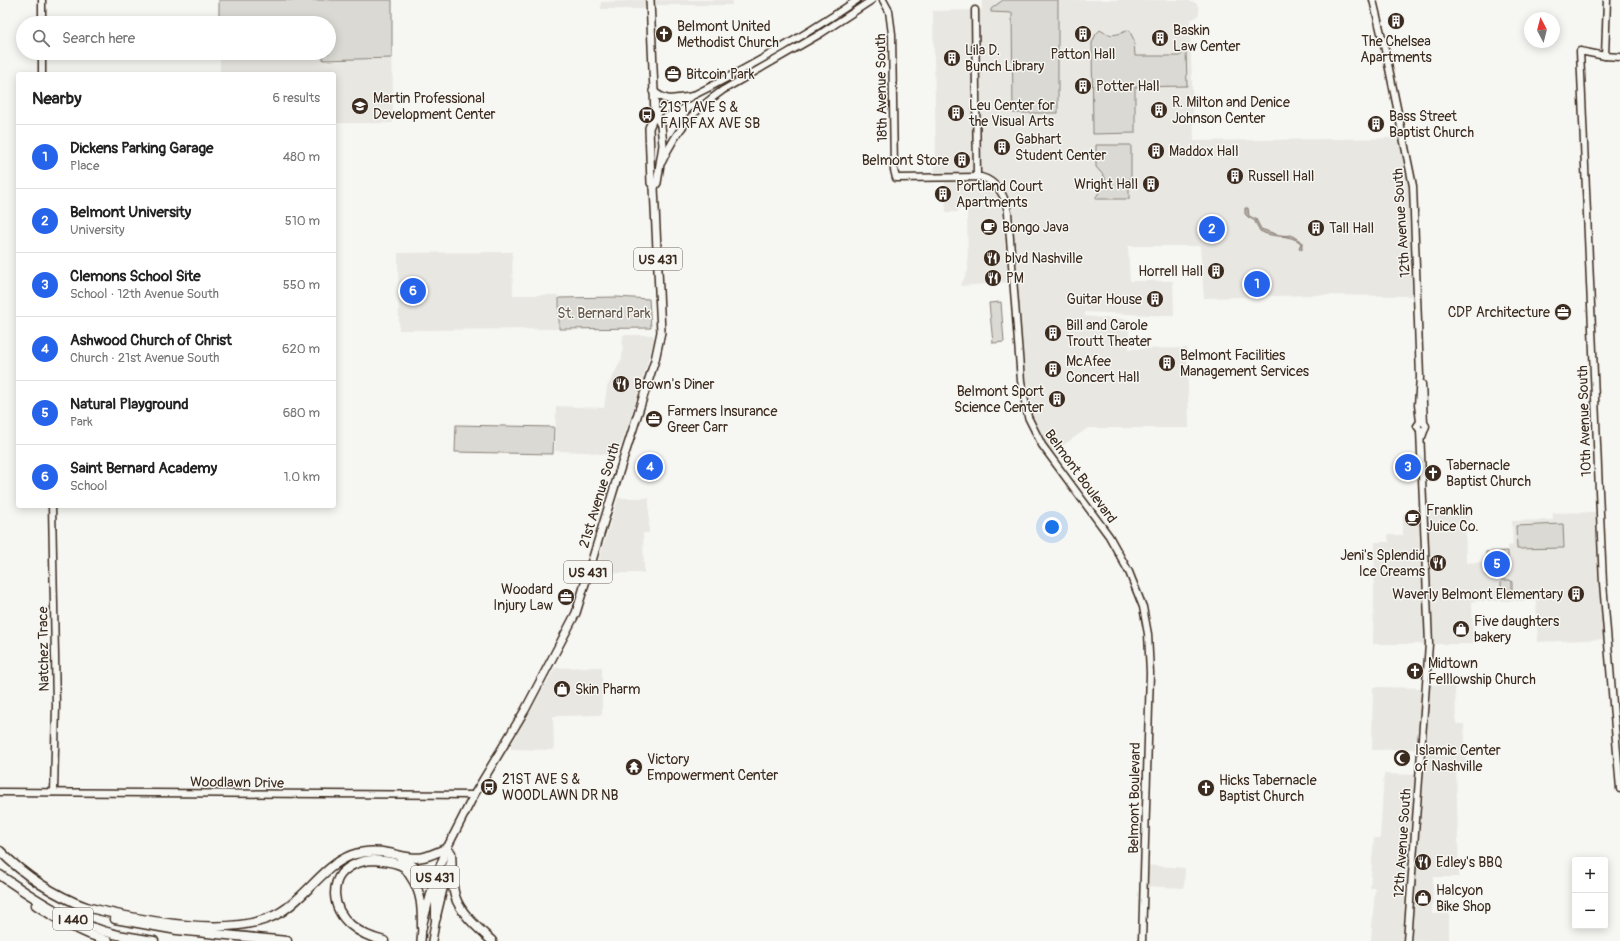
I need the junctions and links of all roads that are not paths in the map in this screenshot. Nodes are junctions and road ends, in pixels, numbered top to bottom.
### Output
1 (42, 0) edge
2 (650, 0) edge
3 (857, 0) edge
4 (872, 0) edge
5 (883, 0) edge
6 (1373, 0) edge
7 (1607, 0) edge
8 (975, 10) dead end
9 (42, 16) edge
10 (1605, 56) junction
11 (1620, 57) edge
12 (42, 60) edge
13 (42, 72) edge
14 (653, 92) junction
15 (690, 97) junction
16 (655, 114) junction
17 (661, 163) junction
18 (977, 177) junction
19 (654, 187) junction
20 (52, 508) edge
21 (1620, 789) edge
22 (0, 792) edge
23 (54, 792) junction
24 (474, 795) junction
25 (449, 850) junction
26 (0, 851) edge
27 (398, 856) junction
28 (0, 875) edge
29 (434, 881) junction
30 (82, 906) junction
31 (436, 918) junction
32 (422, 927) junction
33 (108, 941) edge
34 (154, 941) edge
35 (286, 941) edge
36 (384, 941) edge
37 (421, 941) edge
38 (432, 941) edge
39 (492, 941) edge
40 (1142, 941) edge
41 (1407, 941) edge

1 - 9 main road
2 - 14 main road, 21st Avenue South / US 431
3 - 15 main road
4 - 17 main road
5 - 18 main road, 18th Avenue South
6 - 41 main road, 12th Avenue South
7 - 10 main road
8 - 18 main road
10 - 11 main road
10 - 21 main road, 10th Avenue South
12 - 13 main road
14 - 15 main road
14 - 16 main road, 21st Avenue South / US 431
15 - 16 main road
16 - 17 main road, 21st Avenue South / US 431
16 - 19 main road, 21st Avenue South / US 431
17 - 19 main road, 21st Avenue South / US 431
18 - 40 main road, Belmont Boulevard
19 - 24 main road, 21st Avenue South / US 431
20 - 23 main road, Natchez Trace
22 - 23 main road, Woodlawn Drive
23 - 24 main road, Woodlawn Drive
24 - 25 main road, 21st Avenue South / US 431
25 - 27 highway
25 - 29 main road, US 431
25 - 31 main road, US 431
25 - 39 highway
26 - 30 highway, I 440
27 - 29 highway
27 - 30 highway
28 - 33 highway
28 - 34 highway, I 440
29 - 31 highway
29 - 32 main road, US 431
30 - 35 highway, I 440
31 - 38 main road, US 431
32 - 36 highway
32 - 37 main road, US 431

